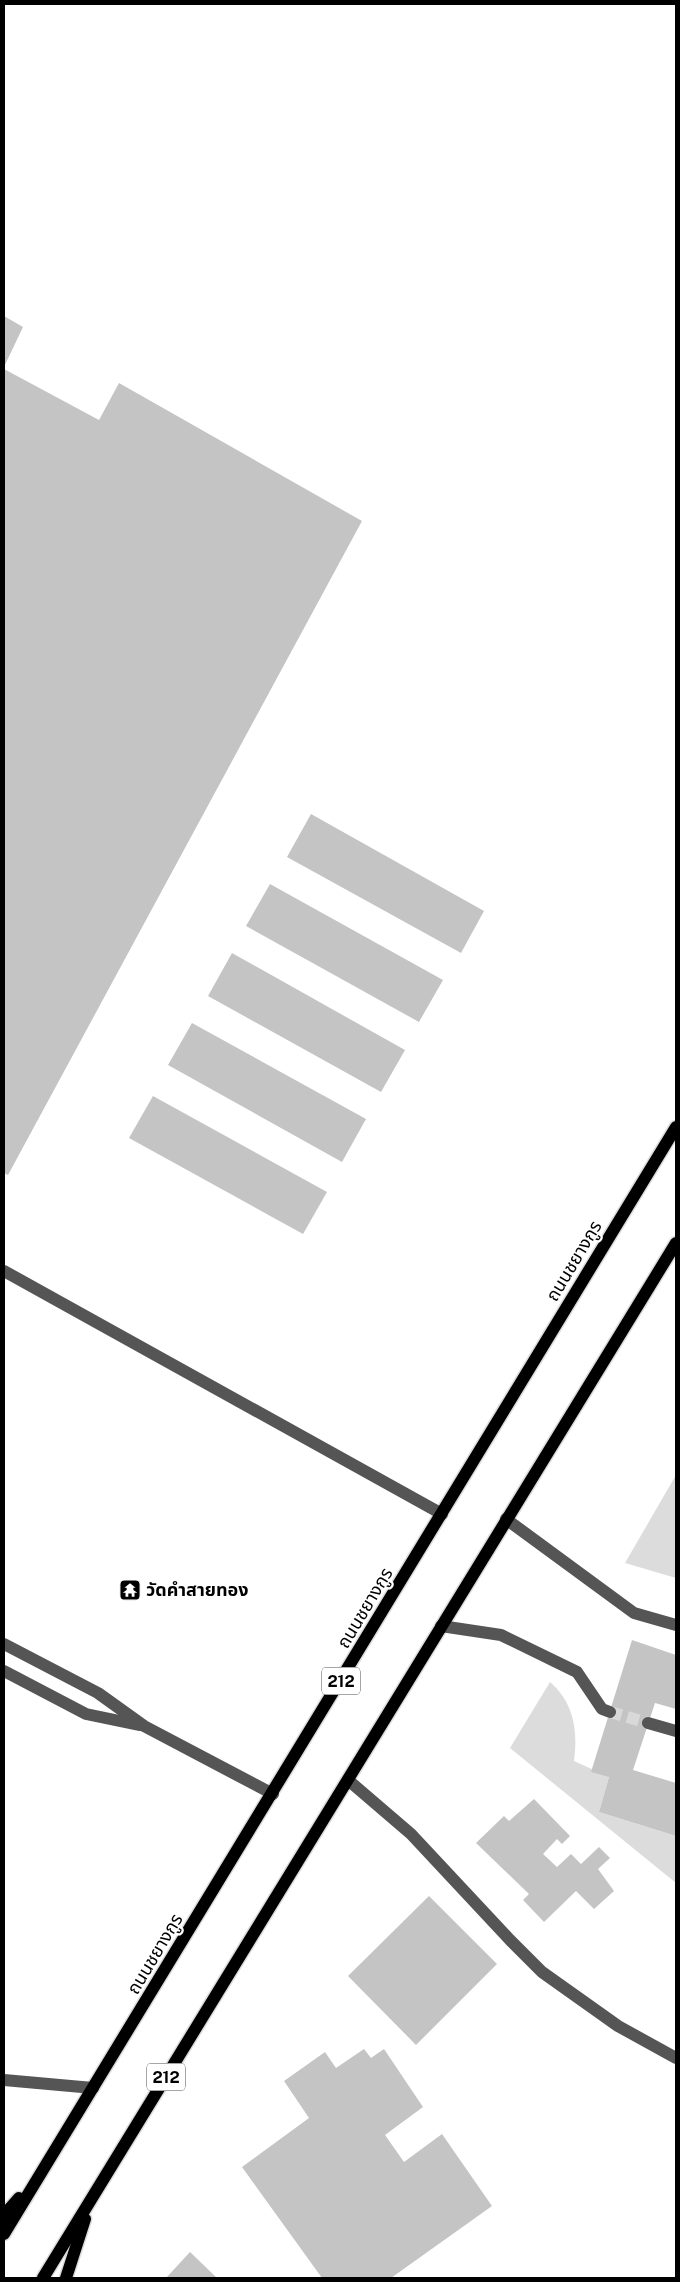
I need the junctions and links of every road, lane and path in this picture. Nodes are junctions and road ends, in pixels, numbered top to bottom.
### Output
1 (676, 1127) edge
2 (676, 1243) edge
3 (4, 1271) edge
4 (442, 1514) junction
5 (506, 1519) junction
6 (676, 1625) edge
7 (441, 1626) junction
8 (4, 1644) edge
9 (4, 1671) edge
10 (610, 1712) tunnel mouth
11 (648, 1723) tunnel mouth
12 (144, 1726) junction
13 (676, 1731) edge
14 (348, 1780) junction
15 (273, 1794) junction
16 (676, 2058) edge
17 (4, 2080) edge
18 (93, 2088) junction
19 (38, 2178) junction
20 (92, 2197) junction
21 (4, 2215) edge
22 (4, 2234) edge
23 (43, 2278) edge
24 (66, 2278) edge

1 - 4 main road, ถนนชยางกูร / 212
2 - 5 main road, 212
3 - 4 street
4 - 15 main road, ถนนชยางกูร / 212
5 - 6 street
5 - 7 main road, 212
7 - 10 street
7 - 14 main road, 212
8 - 12 street
9 - 12 street
11 - 13 street
12 - 15 street
14 - 16 street
14 - 20 main road, 212
15 - 18 main road, ถนนชยางกูร / 212
17 - 18 street
18 - 19 main road, ถนนชยางกูร / 212
19 - 21 main road
19 - 22 main road, ถนนชยางกูร / 212
20 - 23 main road, 212
20 - 24 main road

